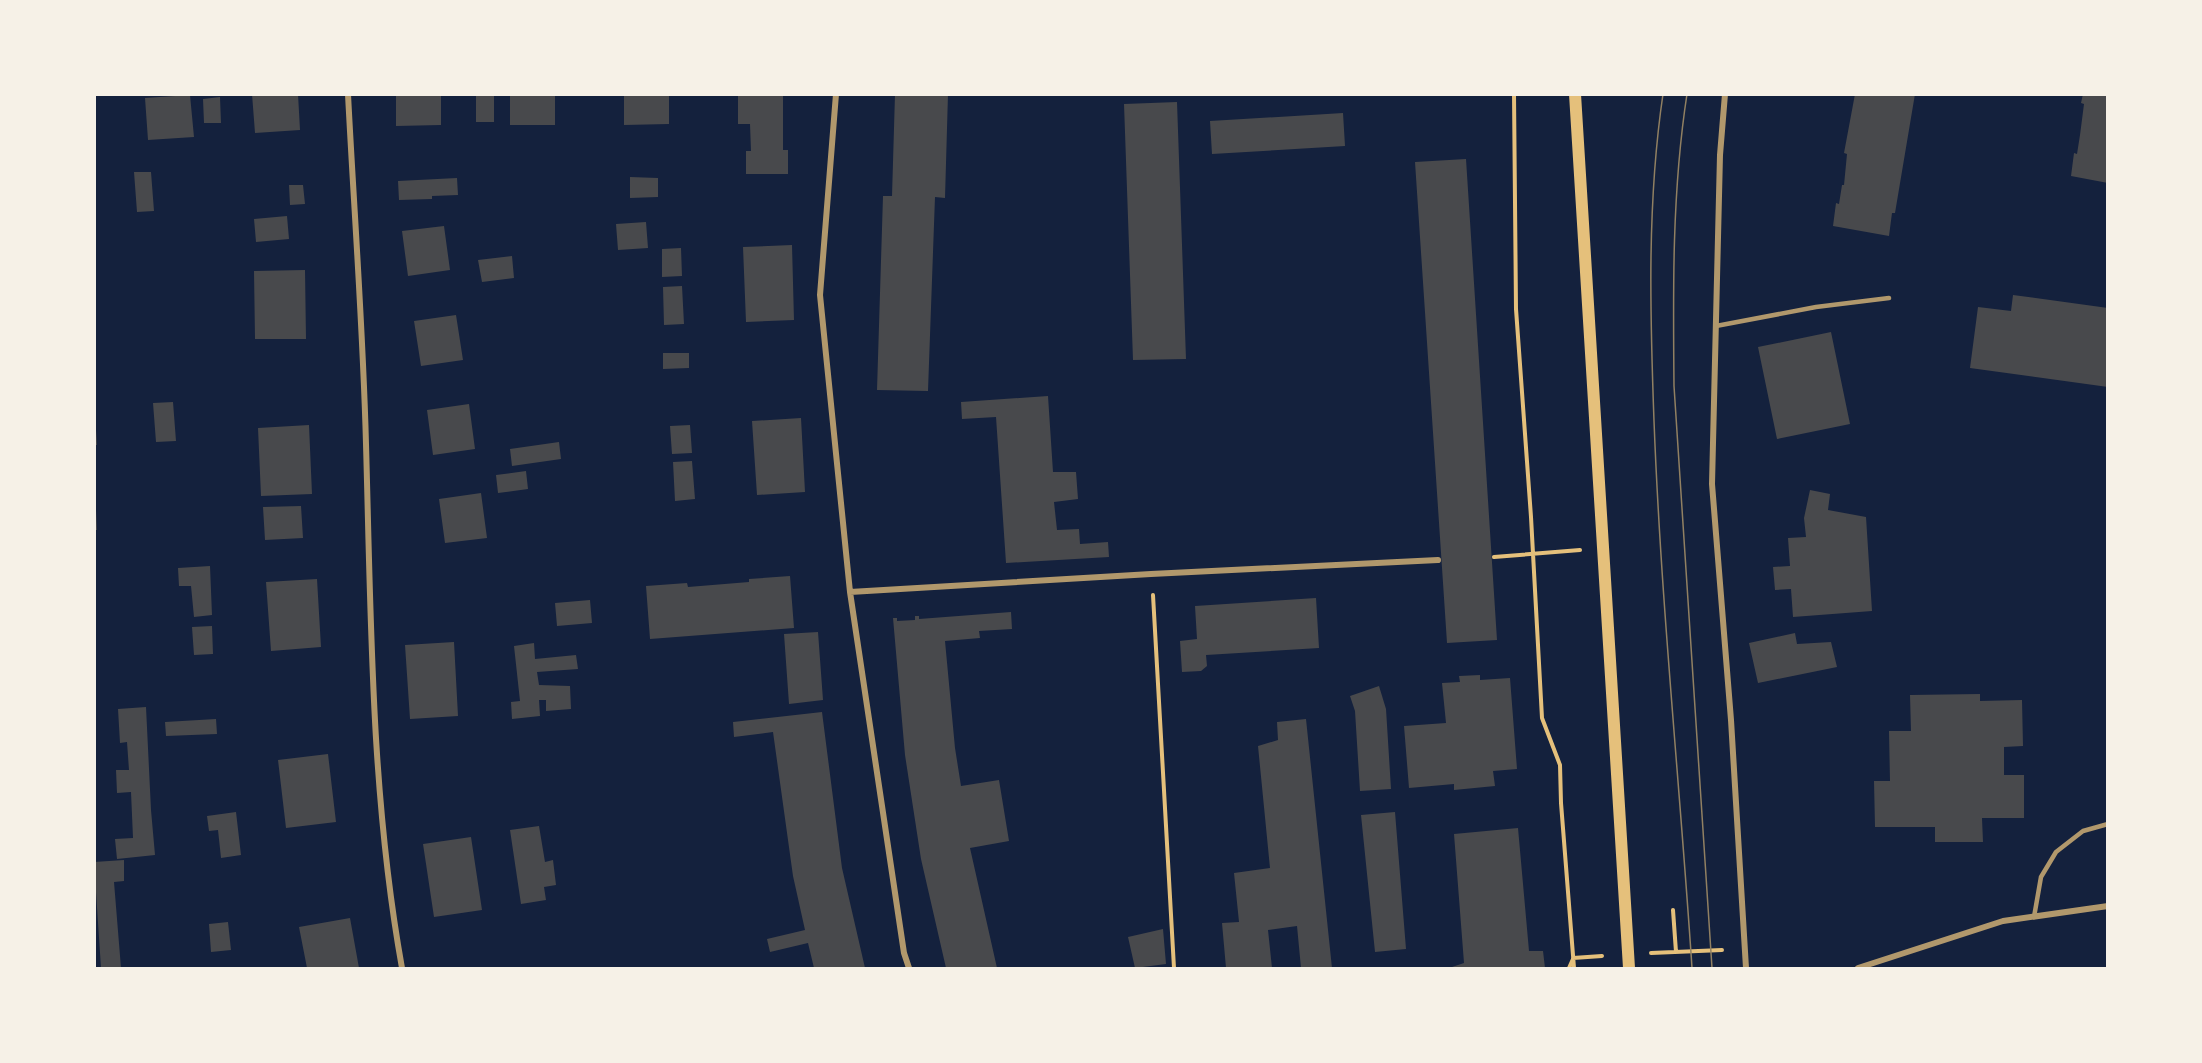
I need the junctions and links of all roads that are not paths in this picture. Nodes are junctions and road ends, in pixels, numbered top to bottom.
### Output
1 (348, 94) edge
2 (836, 94) edge
3 (1575, 94) edge
4 (1725, 94) edge
5 (1889, 298) dead end
6 (1716, 326) junction
7 (1438, 560) dead end
8 (850, 592) junction
9 (2108, 824) edge
10 (2108, 906) edge
11 (2034, 917) junction
12 (402, 969) edge
13 (909, 969) edge
14 (1629, 969) edge
15 (1746, 969) edge
16 (1858, 969) edge

1 - 12 street
2 - 8 street
3 - 14 main road
4 - 6 street
5 - 6 lane
6 - 15 street
7 - 8 street
8 - 13 street
9 - 11 lane
10 - 11 street
11 - 16 street

